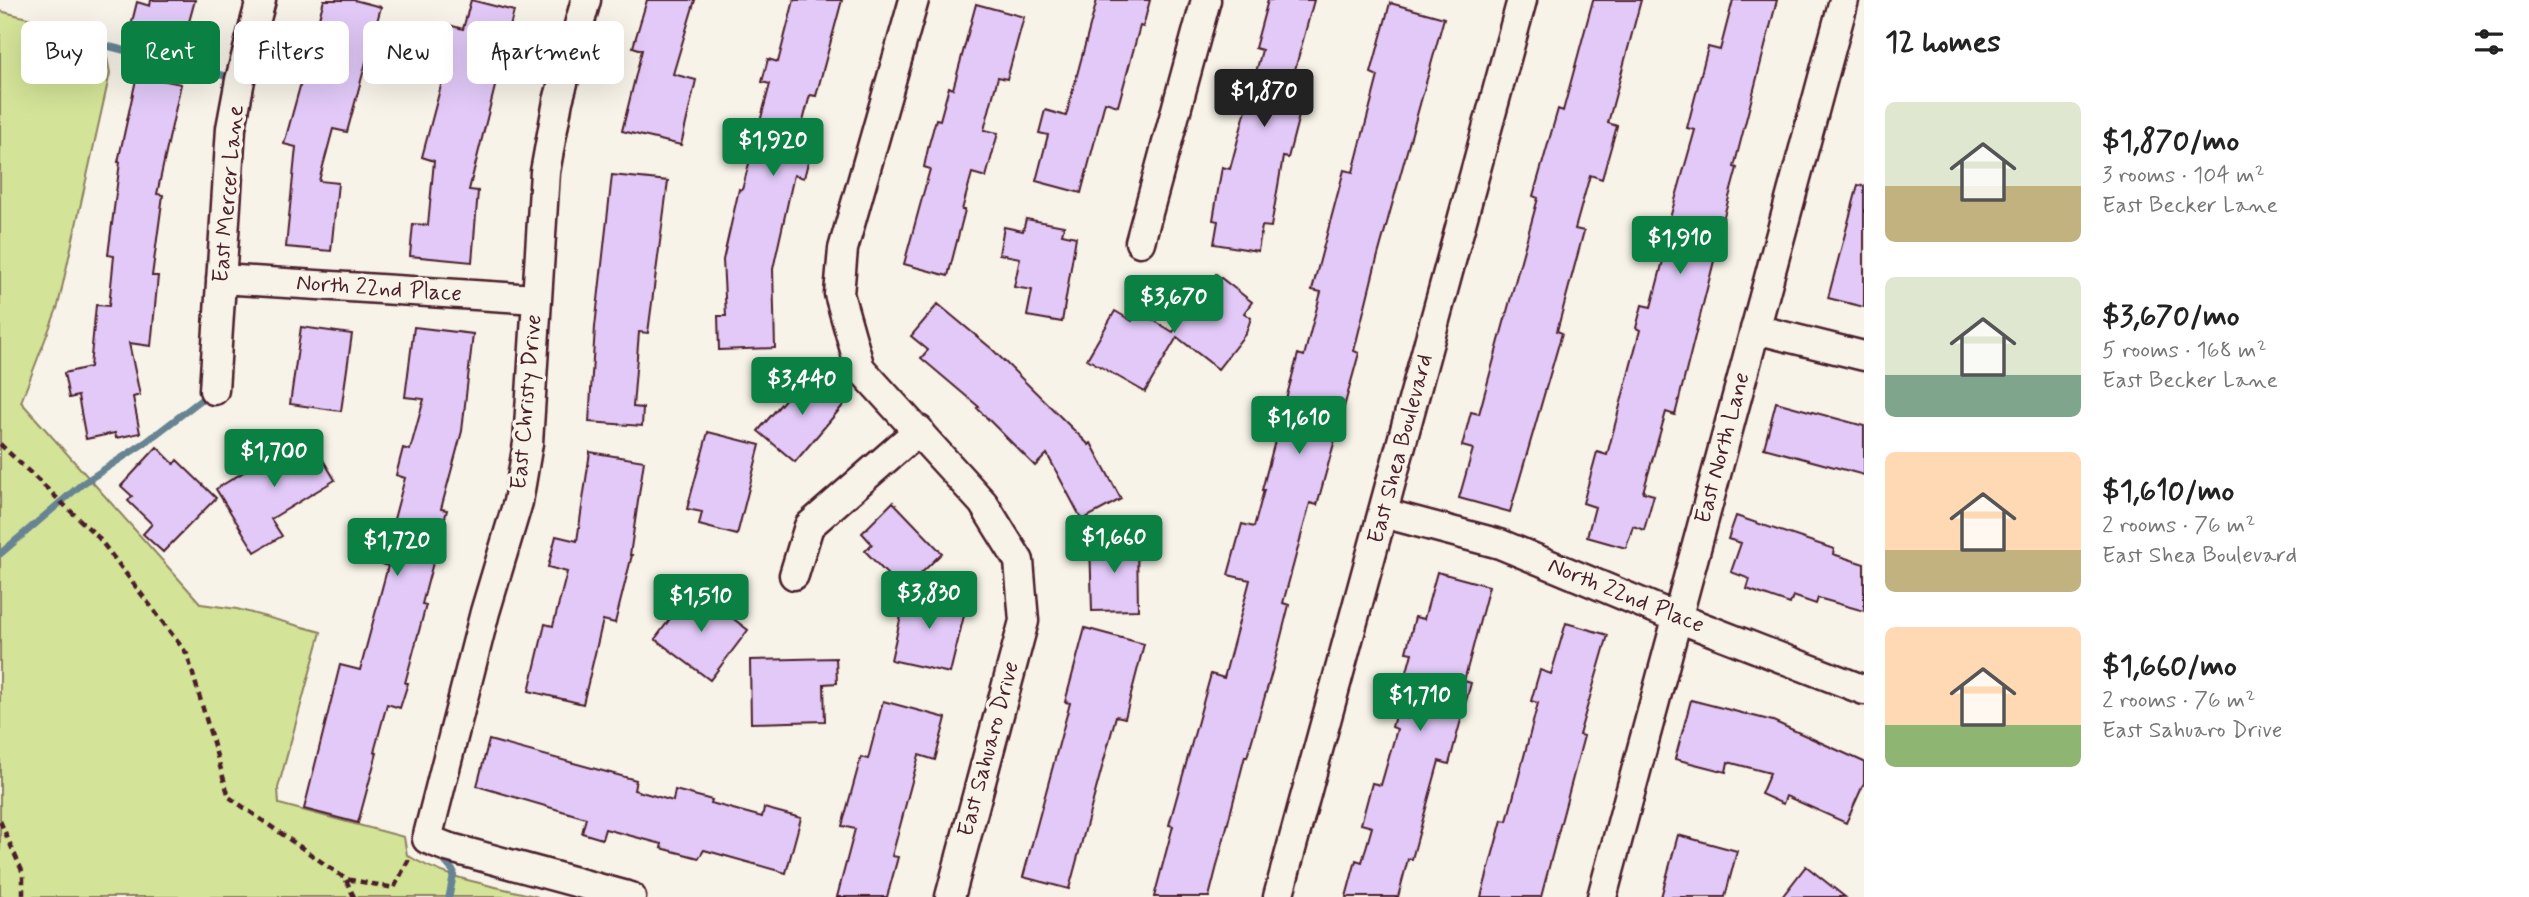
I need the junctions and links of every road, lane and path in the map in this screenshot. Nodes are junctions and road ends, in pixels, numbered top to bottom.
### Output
1 (261, 0) edge
2 (586, 0) edge
3 (914, 0) edge
4 (1206, 0) edge
5 (1844, 0) edge
6 (1518, 1) edge
7 (1140, 242) dead end
8 (221, 279) junction
9 (537, 299) junction
10 (1755, 329) junction
11 (1864, 356) edge
12 (214, 390) dead end
13 (919, 430) junction
14 (0, 444) edge
15 (1383, 513) junction
16 (794, 575) dead end
17 (1678, 618) junction
18 (1864, 690) edge
19 (0, 821) edge
20 (427, 839) junction
21 (346, 879) junction
22 (394, 888) junction
23 (23, 897) edge
24 (354, 897) edge
25 (392, 897) edge
26 (631, 897) edge
27 (950, 897) edge
28 (1278, 897) edge
29 (1602, 897) edge

1 - 8 street, East Mercer Lane
2 - 9 street, East Christy Drive
3 - 13 street, East Sahuaro Drive
4 - 7 street
5 - 10 street, East North Lane
6 - 15 street, East Shea Boulevard
8 - 9 street, North 22nd Place
8 - 12 street, East Mercer Lane
9 - 20 street, East Christy Drive
10 - 11 street
10 - 17 street, East North Lane
13 - 16 street
13 - 27 street, East Sahuaro Drive
14 - 21 path
15 - 17 street, North 22nd Place
15 - 28 street, East Shea Boulevard
17 - 18 street, North 22nd Place
17 - 29 street, East North Lane
19 - 23 path
20 - 22 path
20 - 26 street
21 - 22 path
21 - 24 path
22 - 25 path

